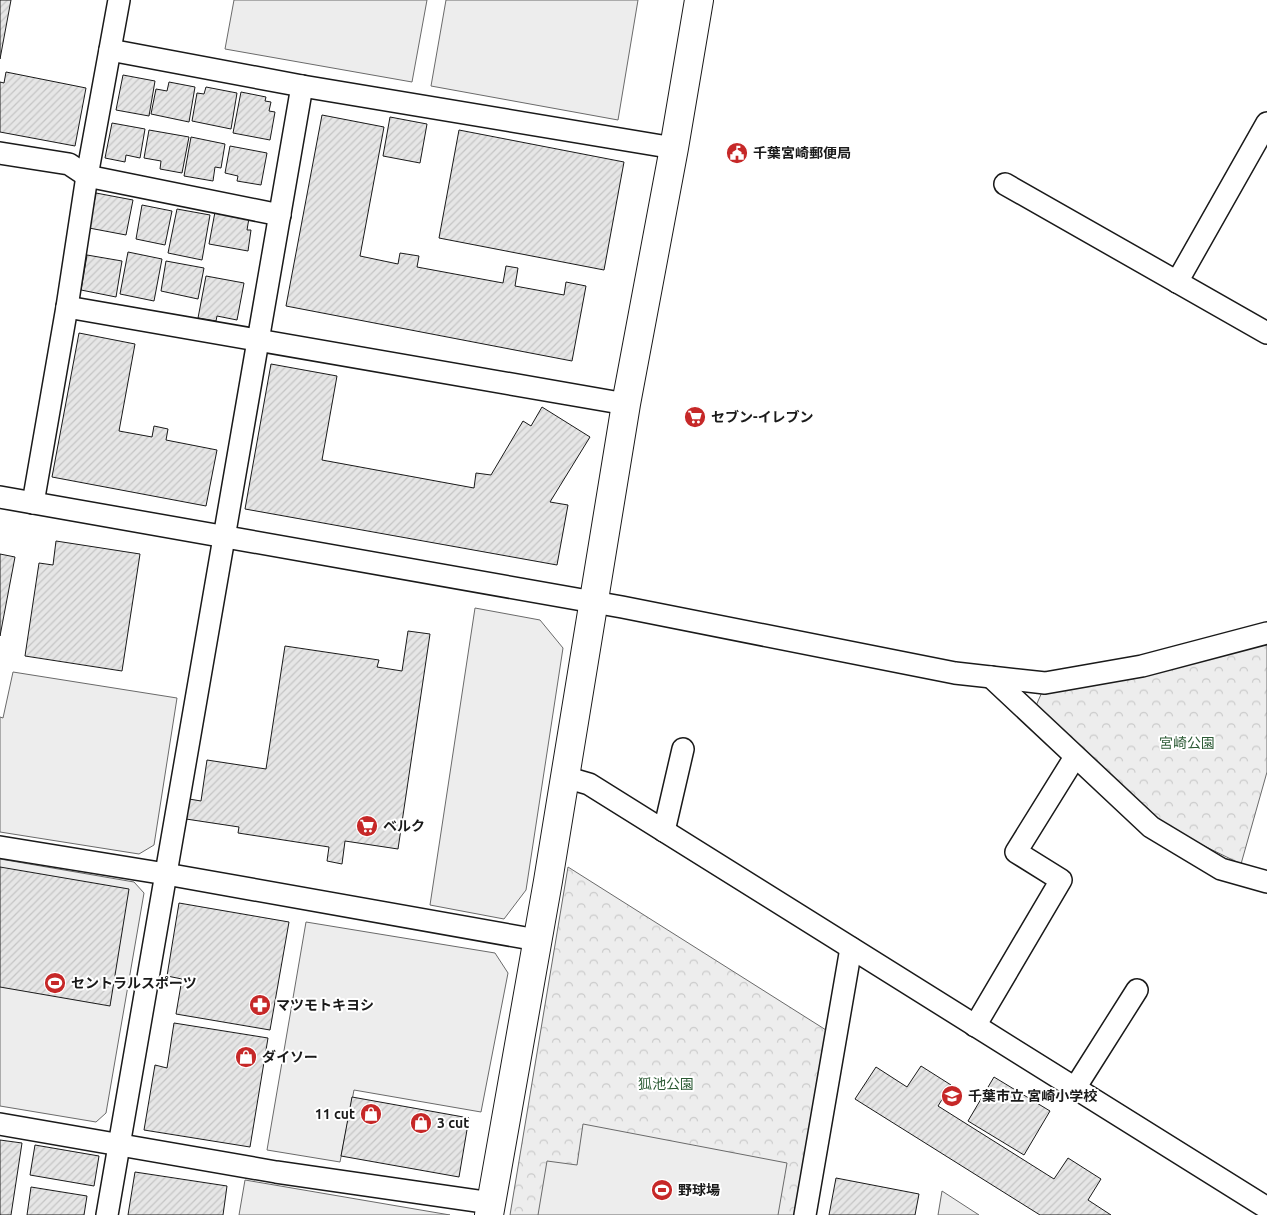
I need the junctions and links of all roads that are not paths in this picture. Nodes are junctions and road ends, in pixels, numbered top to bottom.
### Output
1 (118, 0) edge
2 (699, 0) edge
3 (110, 50) junction
4 (302, 86) junction
5 (1267, 123) edge
6 (674, 148) junction
7 (0, 153) edge
8 (87, 176) junction
9 (1005, 184) dead end
10 (280, 215) junction
11 (1177, 282) junction
12 (67, 307) junction
13 (1267, 333) edge
14 (258, 340) junction
15 (626, 404) junction
16 (0, 497) edge
17 (33, 503) junction
18 (224, 537) junction
19 (594, 602) junction
20 (1267, 633) edge
21 (991, 677) junction
22 (683, 749) dead end
23 (1076, 757) junction
24 (565, 777) junction
25 (664, 830) junction
26 (0, 847) edge
27 (166, 874) junction
28 (1267, 882) edge
29 (537, 940) junction
30 (851, 948) junction
31 (1138, 990) dead end
32 (974, 1026) junction
33 (1075, 1088) junction
34 (0, 1124) edge
35 (119, 1145) junction
36 (1267, 1208) edge
37 (490, 1209) edge
38 (107, 1215) edge
39 (805, 1215) edge

1 - 3 street
2 - 6 street
3 - 4 street
3 - 8 street
4 - 6 street
4 - 10 street
5 - 11 street
6 - 15 street
7 - 8 street
8 - 10 street
8 - 12 street
9 - 11 street
10 - 14 street
11 - 13 street
12 - 14 street
12 - 17 street
14 - 15 street
14 - 18 street
15 - 19 street
16 - 17 street
17 - 18 street
18 - 19 street
18 - 27 street
19 - 21 street
19 - 24 street
20 - 21 street
21 - 23 street
22 - 25 street
23 - 28 street
23 - 32 street
24 - 25 street
24 - 29 street
25 - 30 street
26 - 27 street
27 - 29 street
27 - 35 street
29 - 37 street
30 - 32 street
30 - 39 street
31 - 33 street
32 - 33 street
33 - 36 street
34 - 35 street
35 - 37 street
35 - 38 street

